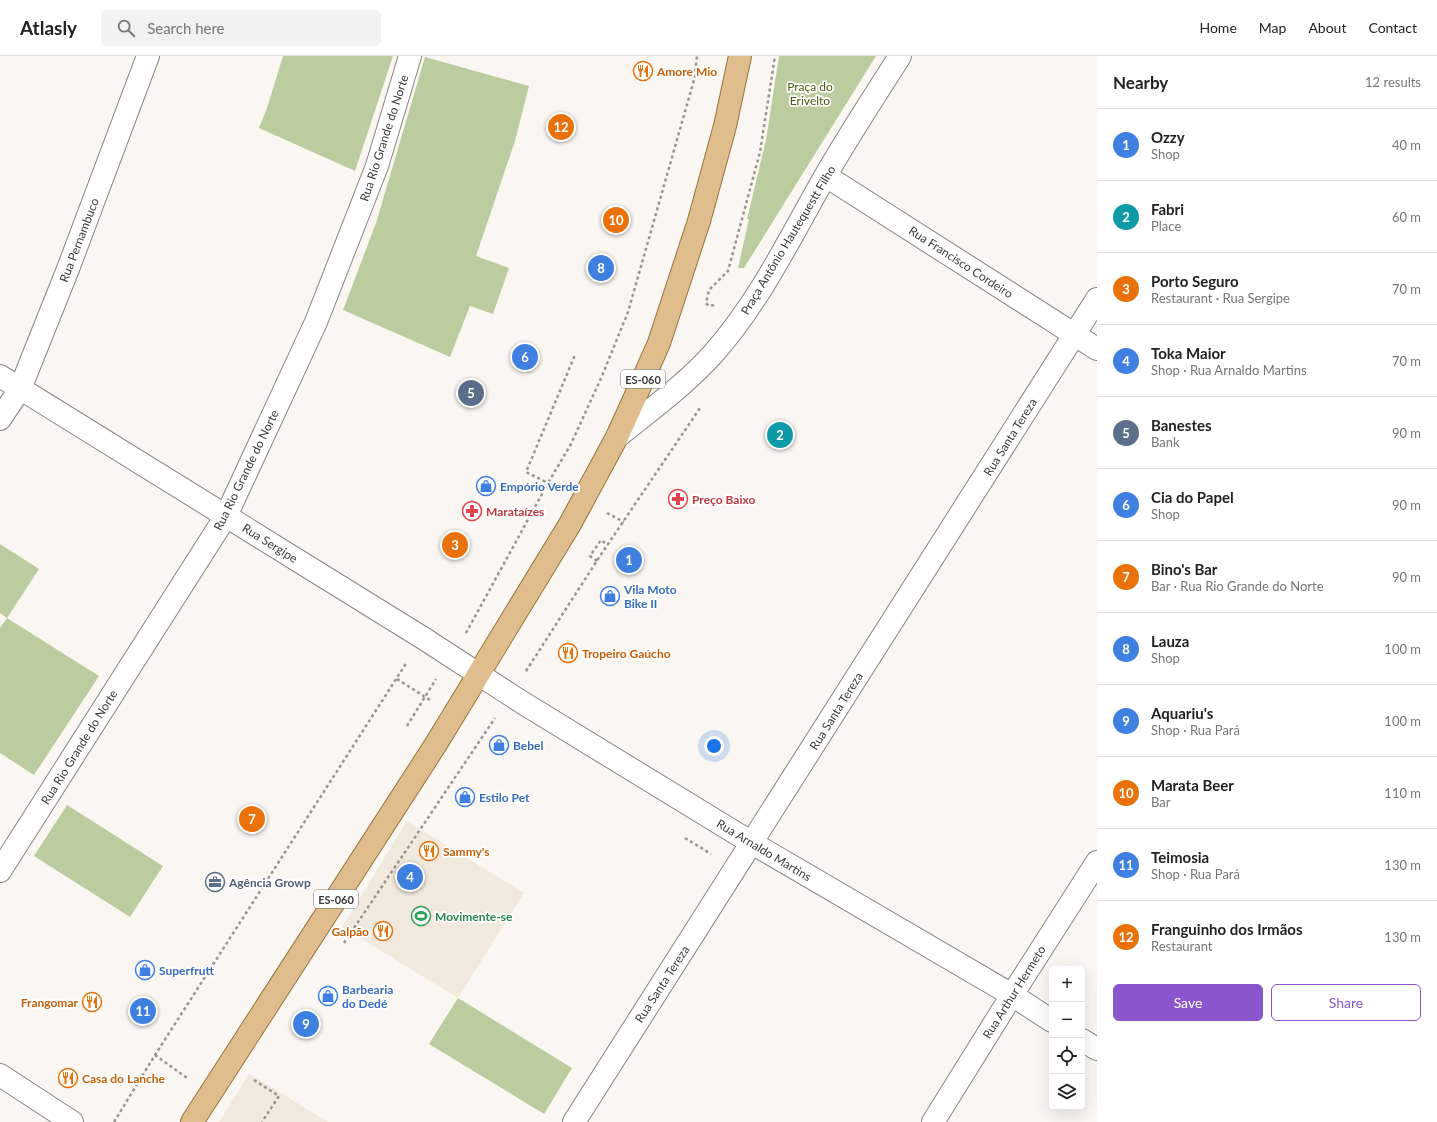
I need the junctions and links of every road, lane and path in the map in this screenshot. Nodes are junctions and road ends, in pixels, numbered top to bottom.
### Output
1 (148, 56) edge
2 (410, 56) edge
3 (697, 56) edge
4 (740, 56) edge
5 (775, 56) edge
6 (900, 56) edge
7 (826, 176) junction
8 (728, 271) dead end
9 (1097, 299) edge
10 (1075, 335) junction
11 (1097, 349) edge
12 (575, 355) dead end
13 (0, 376) edge
14 (20, 389) junction
15 (0, 419) edge
16 (617, 437) junction
17 (548, 483) junction
18 (226, 516) junction
19 (597, 561) junction
20 (423, 638) junction
21 (451, 656) junction
22 (478, 674) junction
23 (510, 695) junction
24 (407, 726) dead end
25 (752, 843) junction
26 (1097, 862) edge
27 (0, 871) edge
28 (342, 947) dead end
29 (1012, 995) junction
30 (1049, 1019) edge
31 (1085, 1042) edge
32 (1097, 1049) edge
33 (0, 1075) edge
34 (249, 1086) dead end
35 (72, 1122) edge
36 (114, 1122) edge
37 (192, 1122) edge
38 (262, 1122) edge
39 (574, 1122) edge
40 (933, 1122) edge

1 - 14 street, Rua Pernambuco
2 - 18 street, Rua Rio Grande do Norte
3 - 17 path
4 - 16 main road, ES-060
5 - 8 path
6 - 7 street, Praça Antônio Hautequestt Filho
7 - 10 street, Rua Francisco Cordeiro
7 - 16 street, Praça Antônio Hautequestt Filho
9 - 10 street, Rua Santa Tereza
10 - 11 street, Rua Francisco Cordeiro
10 - 25 street, Rua Santa Tereza
12 - 17 path
13 - 14 street, Rua Sergipe
14 - 15 street, Rua Pernambuco
14 - 18 street, Rua Sergipe
16 - 22 main road, ES-060
17 - 21 path
18 - 20 street, Rua Sergipe
18 - 27 street, Rua Rio Grande do Norte
19 - 19 path
19 - 23 path
20 - 21 street, Rua Sergipe
20 - 36 path
21 - 22 street, Rua Sergipe
21 - 24 path
22 - 23 street, Rua Arnaldo Martins
22 - 37 main road, ES-060
23 - 25 street, Rua Arnaldo Martins
23 - 28 path
25 - 29 street, Rua Arnaldo Martins
25 - 39 street, Rua Santa Tereza
26 - 29 street, Rua Arthur Hermeto
29 - 30 street, Rua Arnaldo Martins
29 - 40 street, Rua Arthur Hermeto
31 - 32 street
33 - 35 street
34 - 38 path

